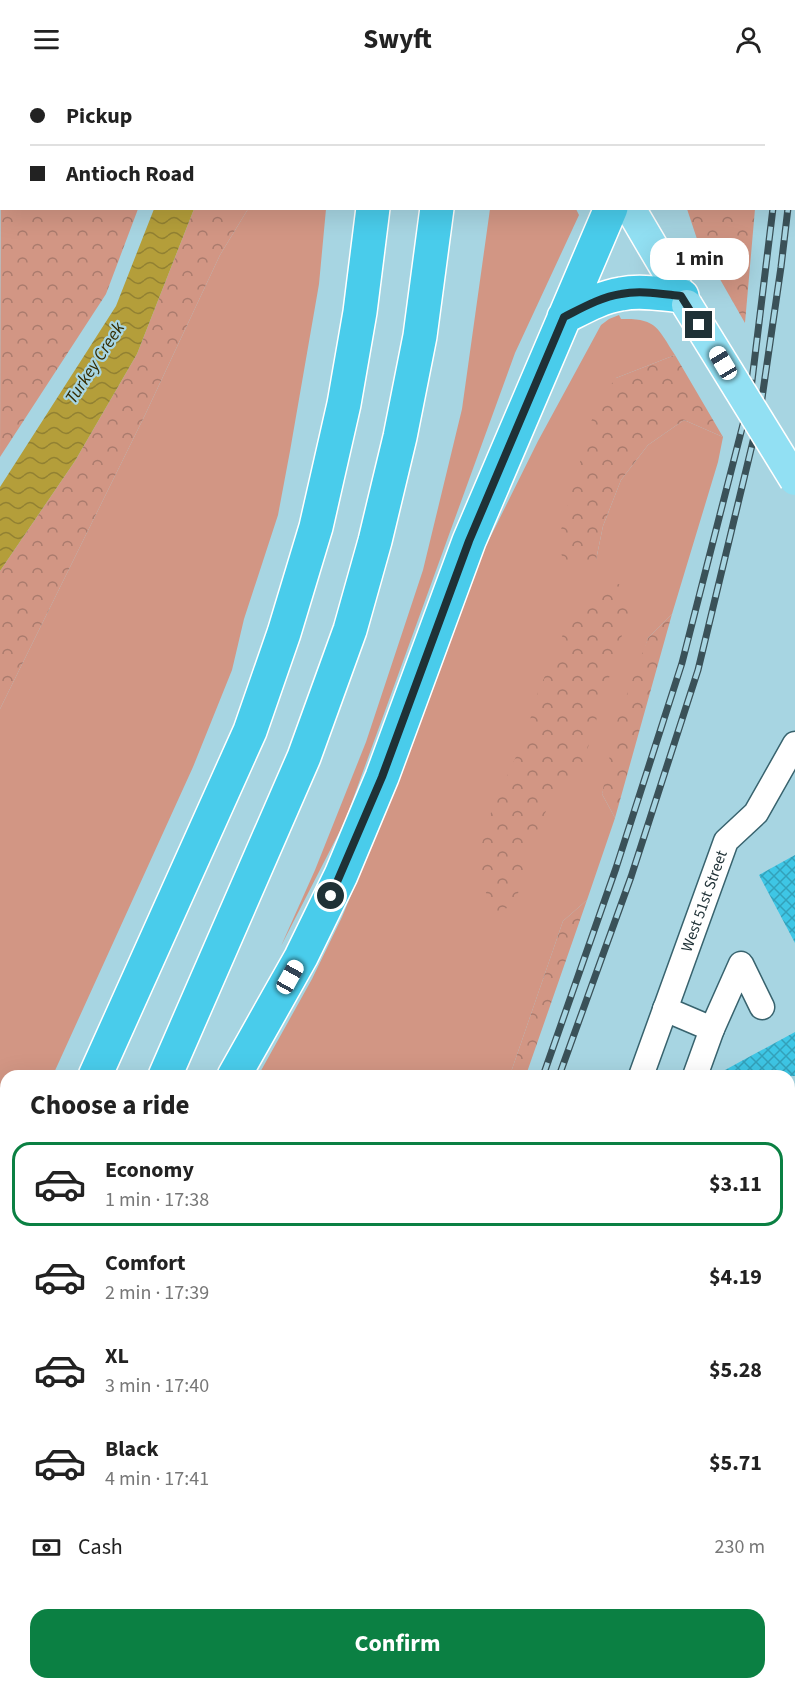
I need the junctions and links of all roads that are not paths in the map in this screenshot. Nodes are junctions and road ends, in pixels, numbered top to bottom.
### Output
1 (373, 210) edge
2 (437, 210) edge
3 (610, 210) edge
4 (631, 210) edge
5 (684, 301) junction
6 (564, 317) junction
7 (795, 480) edge
8 (795, 744) edge
9 (762, 1007) dead end
10 (665, 1009) junction
11 (712, 1029) junction
12 (98, 1070) edge
13 (168, 1070) edge
14 (237, 1070) edge
15 (643, 1070) edge
16 (697, 1070) edge

1 - 12 highway
2 - 13 highway
3 - 6 highway
4 - 5 main road
5 - 6 highway
5 - 7 main road, bridge
6 - 14 highway
8 - 10 street, West 51st Street
9 - 11 street
10 - 11 street
10 - 15 street, West 51st Street
11 - 16 street

